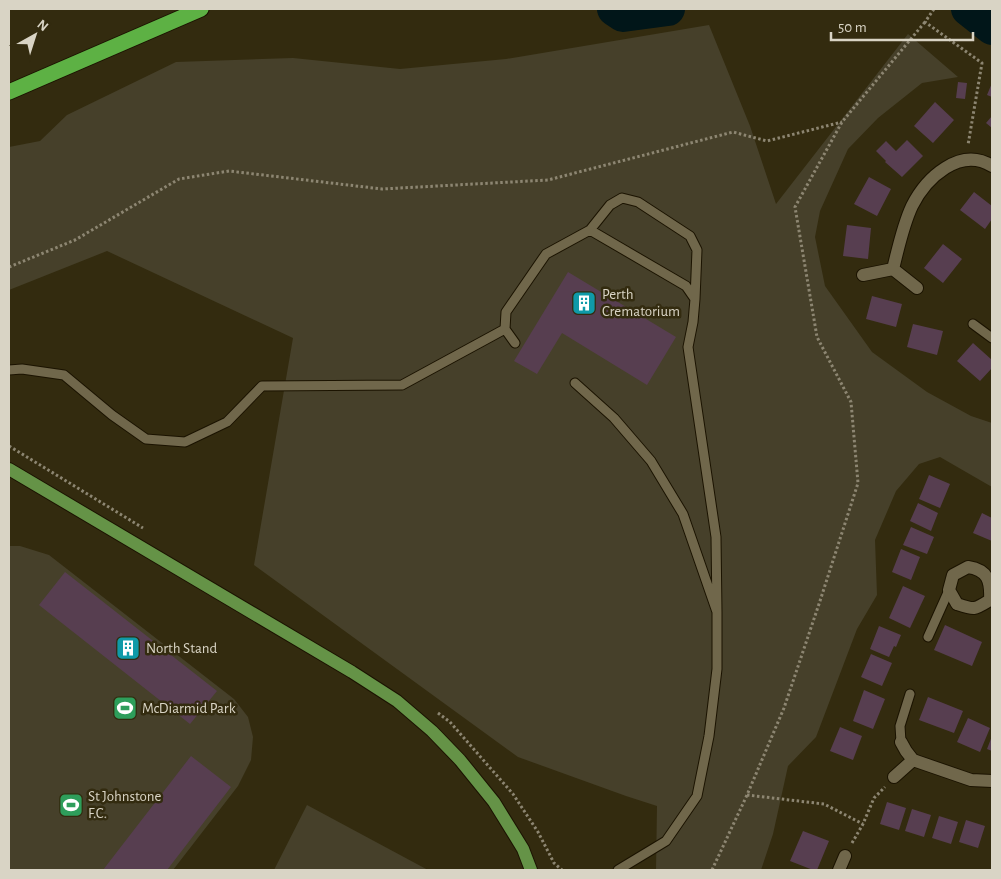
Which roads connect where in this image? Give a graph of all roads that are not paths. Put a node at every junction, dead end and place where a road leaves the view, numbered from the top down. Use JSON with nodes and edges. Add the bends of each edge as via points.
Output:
{"nodes":[{"id":1,"x":201,"y":9,"type":"edge"},
{"id":2,"x":9,"y":92,"type":"edge"},
{"id":3,"x":992,"y":166,"type":"edge"},
{"id":4,"x":590,"y":230,"type":"junction"},
{"id":5,"x":893,"y":270,"type":"junction"},
{"id":6,"x":862,"y":275,"type":"dead end"},
{"id":7,"x":917,"y":288,"type":"dead end"},
{"id":8,"x":696,"y":298,"type":"junction"},
{"id":9,"x":973,"y":324,"type":"dead end"},
{"id":10,"x":506,"y":329,"type":"junction"},
{"id":11,"x":992,"y":338,"type":"edge"},
{"id":12,"x":515,"y":343,"type":"dead end"},
{"id":13,"x":9,"y":370,"type":"edge"},
{"id":14,"x":575,"y":383,"type":"dead end"},
{"id":15,"x":9,"y":469,"type":"edge"},
{"id":16,"x":949,"y":590,"type":"junction"},
{"id":17,"x":991,"y":600,"type":"edge"},
{"id":18,"x":717,"y":612,"type":"junction"},
{"id":19,"x":928,"y":638,"type":"dead end"},
{"id":20,"x":910,"y":694,"type":"dead end"},
{"id":21,"x":902,"y":742,"type":"joint"},
{"id":22,"x":913,"y":760,"type":"junction"},
{"id":23,"x":894,"y":777,"type":"road end"},
{"id":24,"x":992,"y":781,"type":"edge"},
{"id":25,"x":845,"y":856,"type":"road end"},
{"id":26,"x":531,"y":870,"type":"edge"},
{"id":27,"x":618,"y":870,"type":"edge"},
{"id":28,"x":839,"y":870,"type":"edge"}],
"edges":[{"from":1,"to":2,"type":"highway"},
{"from":3,"to":5,"type":"street","via":[[984,161],[966,160],[943,169],[931,179],[912,206]]},
{"from":4,"to":8,"type":"lane","via":[[686,286]]},
{"from":4,"to":8,"type":"lane","via":[[610,205],[622,198],[638,202],[690,236],[697,250]]},
{"from":4,"to":10,"type":"lane","via":[[546,254],[506,312]]},
{"from":5,"to":6,"type":"street"},
{"from":5,"to":7,"type":"street"},
{"from":8,"to":18,"type":"lane","via":[[688,347],[716,537]]},
{"from":9,"to":11,"type":"lane"},
{"from":10,"to":12,"type":"lane"},
{"from":10,"to":13,"type":"lane","via":[[402,385],[262,386],[227,422],[185,442],[146,439],[64,375]]},
{"from":14,"to":18,"type":"lane","via":[[614,418],[651,460],[683,514]]},
{"from":15,"to":26,"type":"main road","via":[[397,701],[460,760],[494,802],[523,849]]},
{"from":16,"to":17,"type":"street","via":[[957,604],[972,609]]},
{"from":16,"to":17,"type":"street","via":[[954,575],[968,567],[978,568],[991,586]]},
{"from":16,"to":19,"type":"lane"},
{"from":18,"to":27,"type":"lane","via":[[718,669],[697,796],[666,841]]},
{"from":20,"to":21,"type":"lane","via":[[900,726]]},
{"from":21,"to":22,"type":"street"},
{"from":22,"to":23,"type":"street"},
{"from":22,"to":24,"type":"street","via":[[972,780]]},
{"from":25,"to":28,"type":"street"}]}
